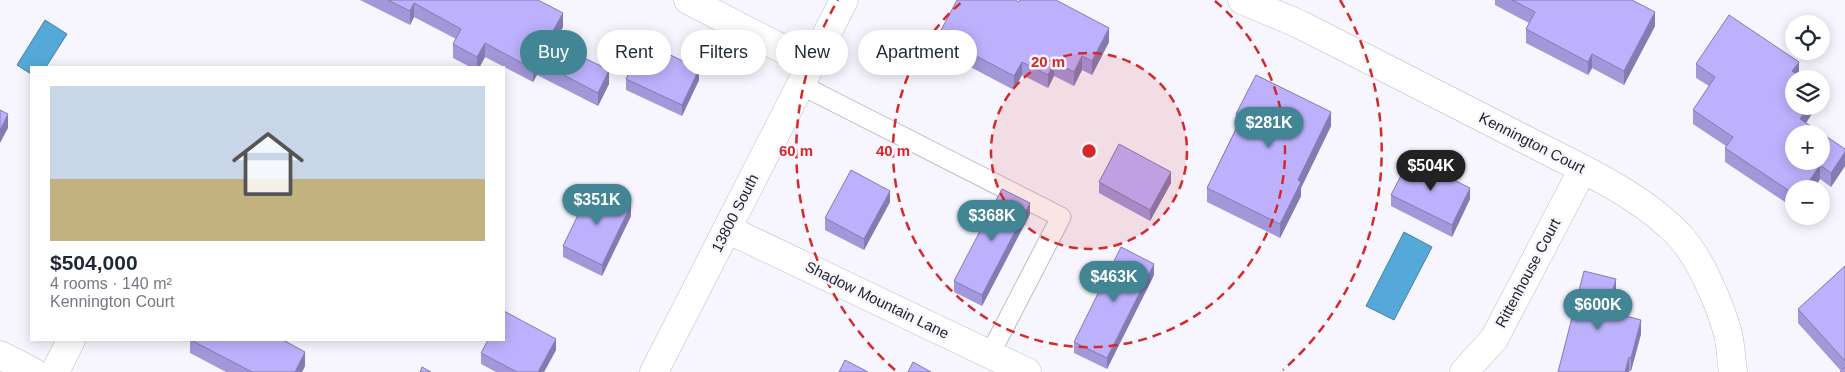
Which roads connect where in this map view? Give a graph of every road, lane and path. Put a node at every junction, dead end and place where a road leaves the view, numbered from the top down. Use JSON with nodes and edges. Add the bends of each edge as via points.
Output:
{"nodes":[{"id":1,"x":688,"y":0,"type":"edge"},
{"id":2,"x":844,"y":0,"type":"edge"},
{"id":3,"x":1242,"y":0,"type":"edge"},
{"id":4,"x":829,"y":30,"type":"edge"},
{"id":5,"x":776,"y":55,"type":"edge"},
{"id":6,"x":805,"y":75,"type":"edge"},
{"id":7,"x":808,"y":75,"type":"edge"},
{"id":8,"x":1583,"y":169,"type":"junction"},
{"id":9,"x":727,"y":229,"type":"junction"},
{"id":10,"x":70,"y":341,"type":"edge"},
{"id":11,"x":990,"y":354,"type":"junction"},
{"id":12,"x":0,"y":355,"type":"edge"},
{"id":13,"x":33,"y":372,"type":"edge"},
{"id":14,"x":55,"y":372,"type":"edge"},
{"id":15,"x":654,"y":372,"type":"edge"},
{"id":16,"x":1027,"y":372,"type":"edge"},
{"id":17,"x":1464,"y":372,"type":"edge"},
{"id":18,"x":1733,"y":372,"type":"edge"}],
"edges":[{"from":1,"to":5,"type":"street"},
{"from":2,"to":4,"type":"street","name":"13800 South"},
{"from":3,"to":8,"type":"street","name":"Kennington Court","via":[[1299,24]]},
{"from":6,"to":9,"type":"street","name":"13800 South"},
{"from":7,"to":11,"type":"lane","via":[[1061,217]]},
{"from":8,"to":17,"type":"street","name":"Rittenhouse Court","via":[[1494,339]]},
{"from":8,"to":18,"type":"street","name":"Kennington Court","via":[[1619,188],[1679,234],[1700,264],[1716,298],[1728,335]]},
{"from":9,"to":11,"type":"street","name":"Shadow Mountain Lane"},
{"from":9,"to":15,"type":"street","name":"13800 South"},
{"from":10,"to":14,"type":"street"},
{"from":11,"to":16,"type":"street","name":"Shadow Mountain Lane"},
{"from":12,"to":13,"type":"street"}]}
